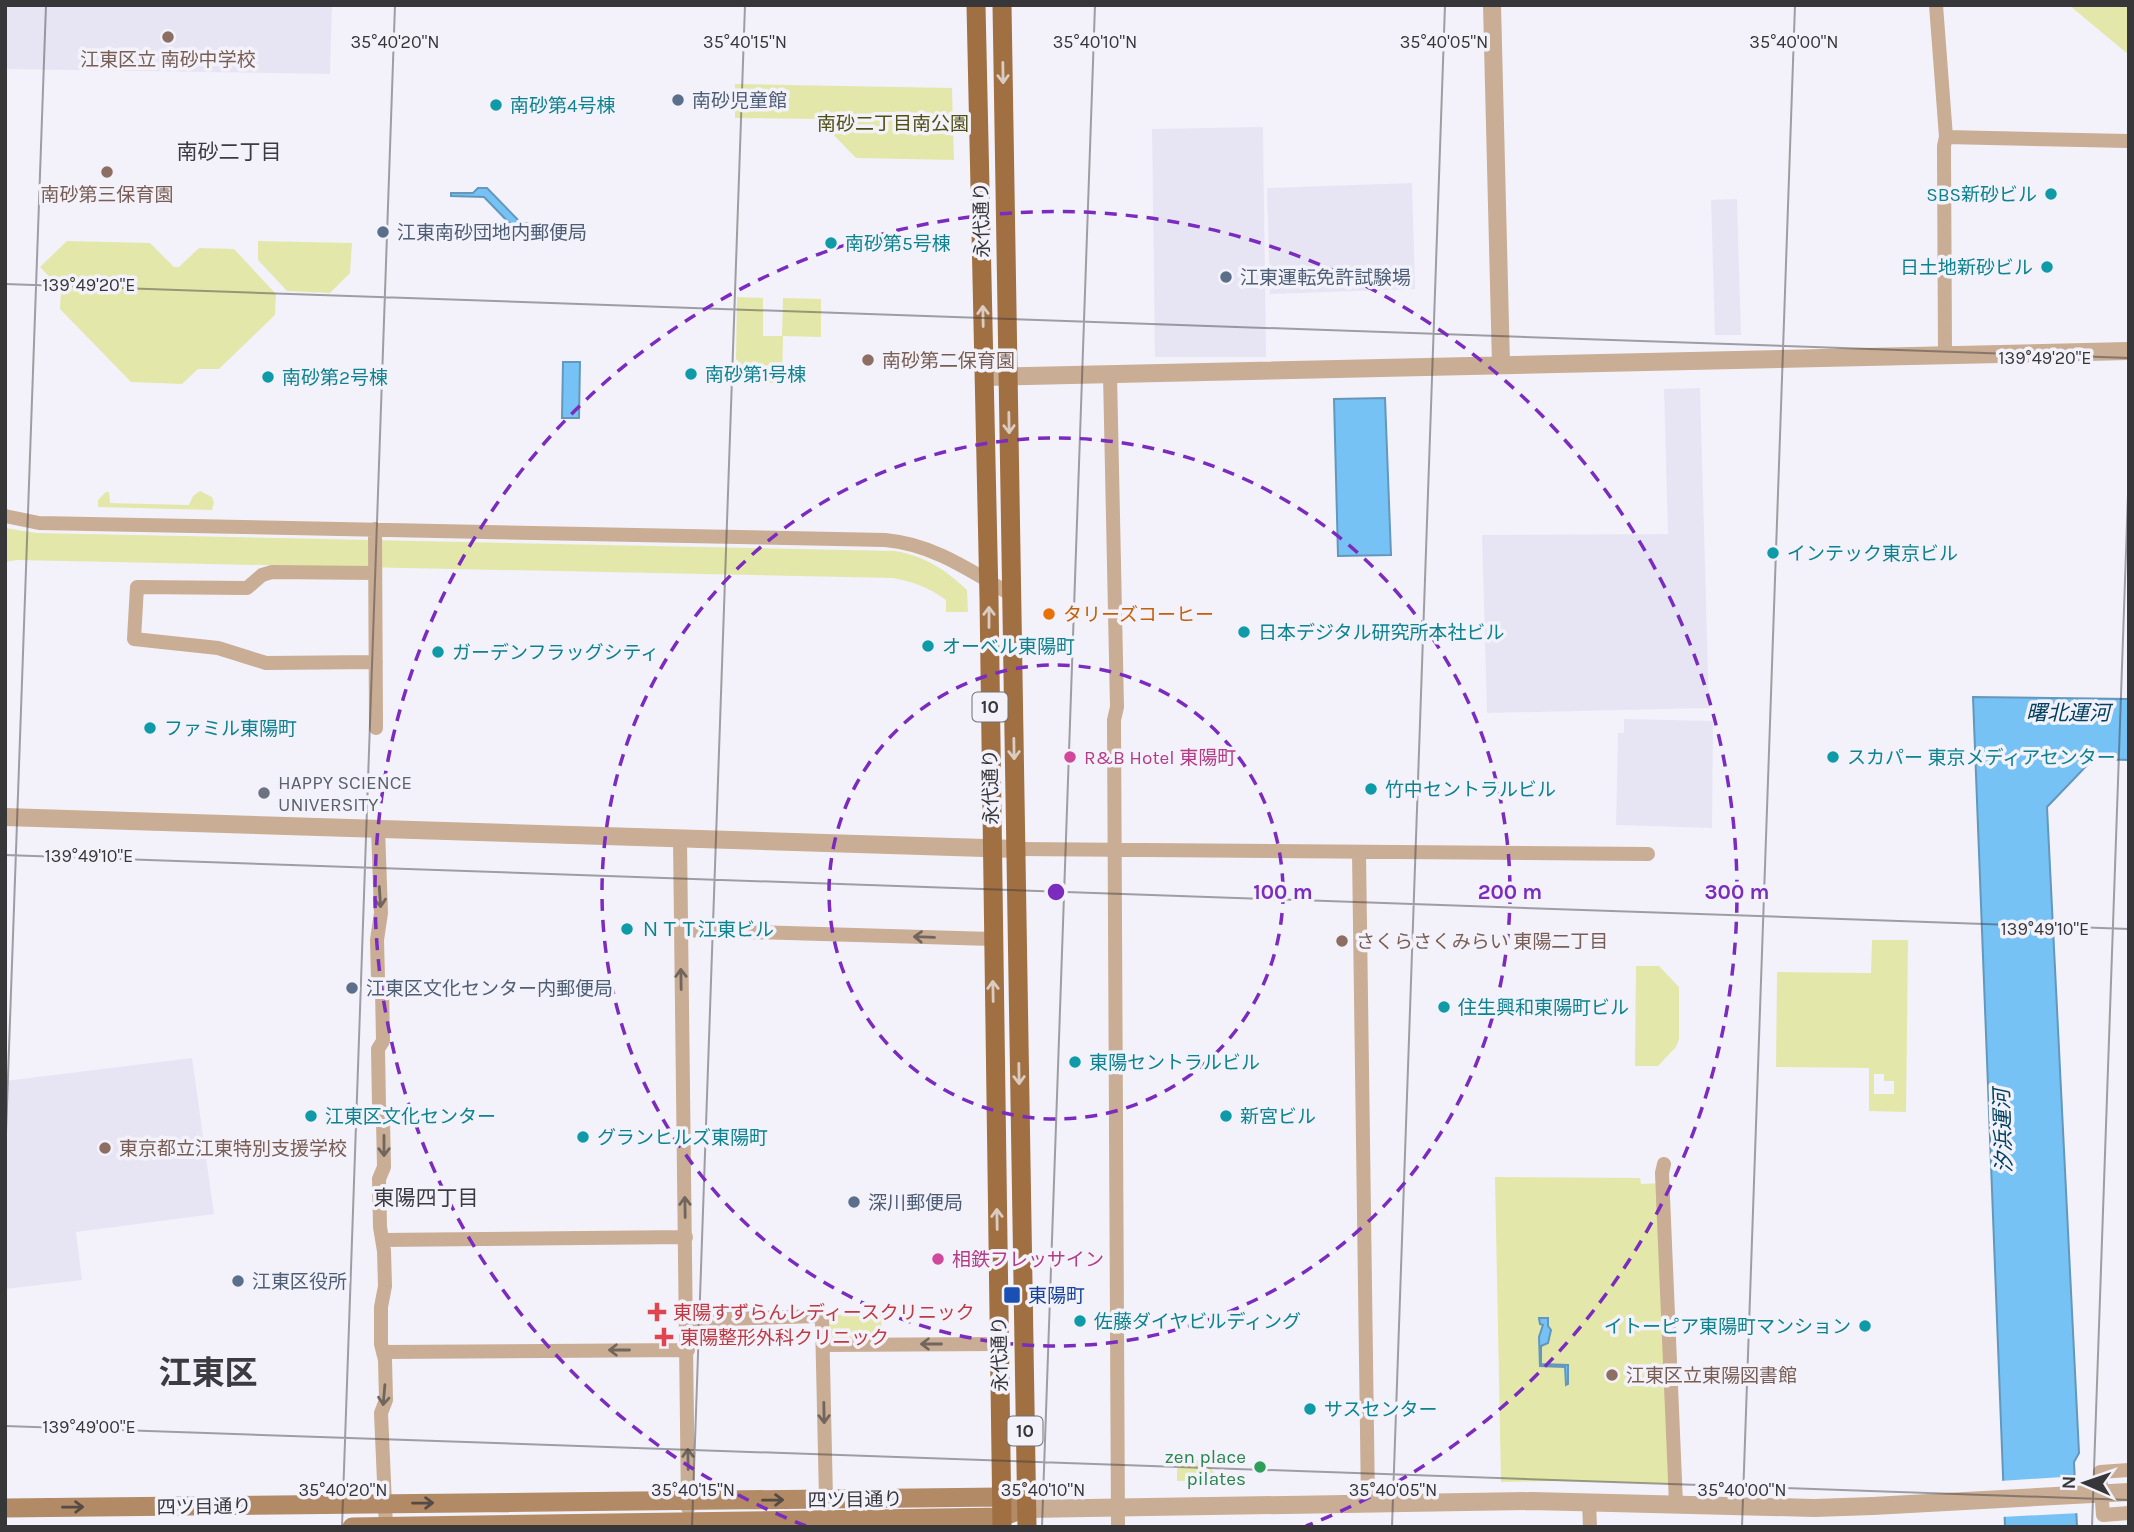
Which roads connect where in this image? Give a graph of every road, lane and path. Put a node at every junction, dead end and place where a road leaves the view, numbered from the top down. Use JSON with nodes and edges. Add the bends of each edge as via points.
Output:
{"nodes":[{"id":1,"x":976,"y":5,"type":"edge"},
{"id":2,"x":1002,"y":5,"type":"edge"},
{"id":3,"x":1492,"y":5,"type":"edge"},
{"id":4,"x":1936,"y":5,"type":"edge"},
{"id":5,"x":1946,"y":137,"type":"junction"},
{"id":6,"x":2129,"y":141,"type":"edge"},
{"id":7,"x":2129,"y":351,"type":"edge"},
{"id":8,"x":1945,"y":355,"type":"junction"},
{"id":9,"x":1501,"y":365,"type":"junction"},
{"id":10,"x":1110,"y":374,"type":"junction"},
{"id":11,"x":984,"y":377,"type":"junction"},
{"id":12,"x":1008,"y":377,"type":"junction"},
{"id":13,"x":5,"y":516,"type":"edge"},
{"id":14,"x":375,"y":529,"type":"junction"},
{"id":15,"x":375,"y":573,"type":"junction"},
{"id":16,"x":988,"y":581,"type":"junction"},
{"id":17,"x":1012,"y":595,"type":"junction"},
{"id":18,"x":376,"y":662,"type":"junction"},
{"id":19,"x":376,"y":728,"type":"dead end"},
{"id":20,"x":5,"y":817,"type":"edge"},
{"id":21,"x":378,"y":829,"type":"junction"},
{"id":22,"x":680,"y":839,"type":"junction"},
{"id":23,"x":991,"y":849,"type":"junction"},
{"id":24,"x":1016,"y":849,"type":"junction"},
{"id":25,"x":1116,"y":851,"type":"junction"},
{"id":26,"x":1359,"y":853,"type":"junction"},
{"id":27,"x":1648,"y":854,"type":"dead end"},
{"id":28,"x":680,"y":930,"type":"junction"},
{"id":29,"x":992,"y":939,"type":"junction"},
{"id":30,"x":1664,"y":1164,"type":"dead end"},
{"id":31,"x":686,"y":1237,"type":"junction"},
{"id":32,"x":382,"y":1240,"type":"junction"},
{"id":33,"x":687,"y":1320,"type":"junction"},
{"id":34,"x":999,"y":1344,"type":"junction"},
{"id":35,"x":823,"y":1345,"type":"junction"},
{"id":36,"x":688,"y":1350,"type":"junction"},
{"id":37,"x":383,"y":1352,"type":"junction"},
{"id":38,"x":2129,"y":1470,"type":"edge"},
{"id":39,"x":2129,"y":1492,"type":"edge"},
{"id":40,"x":826,"y":1499,"type":"junction"},
{"id":41,"x":688,"y":1501,"type":"junction"},
{"id":42,"x":1589,"y":1502,"type":"junction"},
{"id":43,"x":1368,"y":1503,"type":"junction"},
{"id":44,"x":386,"y":1504,"type":"junction"},
{"id":45,"x":1675,"y":1504,"type":"junction"},
{"id":46,"x":5,"y":1508,"type":"edge"},
{"id":47,"x":1117,"y":1508,"type":"junction"},
{"id":48,"x":1002,"y":1513,"type":"edge"},
{"id":49,"x":2129,"y":1513,"type":"edge"},
{"id":50,"x":1026,"y":1518,"type":"edge"},
{"id":51,"x":688,"y":1524,"type":"edge"},
{"id":52,"x":352,"y":1527,"type":"edge"},
{"id":53,"x":386,"y":1527,"type":"edge"},
{"id":54,"x":1118,"y":1527,"type":"edge"},
{"id":55,"x":1590,"y":1527,"type":"edge"}],
"edges":[{"from":11,"to":1,"type":"main road","name":"永代通り","number":"10","one_way":true},
{"from":2,"to":12,"type":"main road","name":"永代通り","number":"10","one_way":true},
{"from":3,"to":9,"type":"street"},
{"from":4,"to":5,"type":"street"},
{"from":5,"to":6,"type":"street"},
{"from":5,"to":8,"type":"street"},
{"from":7,"to":8,"type":"street"},
{"from":8,"to":9,"type":"street"},
{"from":9,"to":10,"type":"street"},
{"from":10,"to":12,"type":"street"},
{"from":10,"to":25,"type":"street"},
{"from":11,"to":12,"type":"street"},
{"from":11,"to":16,"type":"main road","name":"永代通り","number":"10"},
{"from":12,"to":17,"type":"main road","name":"永代通り","number":"10","one_way":true},
{"from":13,"to":14,"type":"street","via":[[39,523]]},
{"from":14,"to":15,"type":"street"},
{"from":14,"to":16,"type":"street","via":[[904,542],[943,555]]},
{"from":15,"to":18,"type":"street"},
{"from":15,"to":18,"type":"street","via":[[272,572],[247,588],[137,587],[134,639],[218,648],[266,663]]},
{"from":16,"to":17,"type":"street"},
{"from":23,"to":16,"type":"main road","name":"永代通り","number":"10","one_way":true},
{"from":17,"to":24,"type":"main road","name":"永代通り","number":"10","one_way":true},
{"from":18,"to":19,"type":"street"},
{"from":20,"to":21,"type":"street"},
{"from":21,"to":22,"type":"street"},
{"from":21,"to":32,"type":"street","one_way":true},
{"from":22,"to":23,"type":"street"},
{"from":22,"to":28,"type":"street"},
{"from":23,"to":24,"type":"street"},
{"from":23,"to":29,"type":"main road","name":"永代通り","number":"10"},
{"from":24,"to":25,"type":"street"},
{"from":24,"to":50,"type":"main road","name":"永代通り","number":"10","one_way":true},
{"from":25,"to":26,"type":"street"},
{"from":25,"to":47,"type":"street"},
{"from":26,"to":27,"type":"street"},
{"from":26,"to":43,"type":"street"},
{"from":29,"to":28,"type":"street","one_way":true},
{"from":31,"to":28,"type":"street","one_way":true},
{"from":34,"to":29,"type":"main road","name":"永代通り","number":"10","one_way":true},
{"from":30,"to":45,"type":"street"},
{"from":31,"to":32,"type":"street"},
{"from":31,"to":33,"type":"street"},
{"from":32,"to":37,"type":"street"},
{"from":33,"to":35,"type":"street","via":[[817,1317],[822,1320]]},
{"from":33,"to":36,"type":"street"},
{"from":34,"to":35,"type":"street","one_way":true},
{"from":34,"to":48,"type":"main road","name":"永代通り","number":"10"},
{"from":35,"to":40,"type":"street","one_way":true},
{"from":36,"to":37,"type":"street","one_way":true},
{"from":41,"to":36,"type":"street","one_way":true},
{"from":37,"to":44,"type":"street","one_way":true},
{"from":38,"to":49,"type":"street","via":[[2100,1472],[2103,1515]]},
{"from":39,"to":45,"type":"street","bridge":true,"via":[[1814,1508]]},
{"from":41,"to":40,"type":"main road","name":"四ツ目通り","one_way":true},
{"from":40,"to":48,"type":"main road","name":"四ツ目通り"},
{"from":44,"to":41,"type":"main road","name":"四ツ目通り","one_way":true},
{"from":41,"to":51,"type":"street"},
{"from":42,"to":43,"type":"street"},
{"from":42,"to":45,"type":"street"},
{"from":42,"to":55,"type":"street"},
{"from":43,"to":47,"type":"street"},
{"from":46,"to":44,"type":"main road","name":"四ツ目通り","one_way":true},
{"from":44,"to":53,"type":"street"},
{"from":47,"to":50,"type":"street"},
{"from":47,"to":54,"type":"street"},
{"from":48,"to":50,"type":"main road","name":"四ツ目通り"},
{"from":48,"to":51,"type":"main road","name":"四ツ目通り"},
{"from":51,"to":53,"type":"main road","name":"四ツ目通り"},
{"from":52,"to":53,"type":"main road","name":"四ツ目通り"}]}
